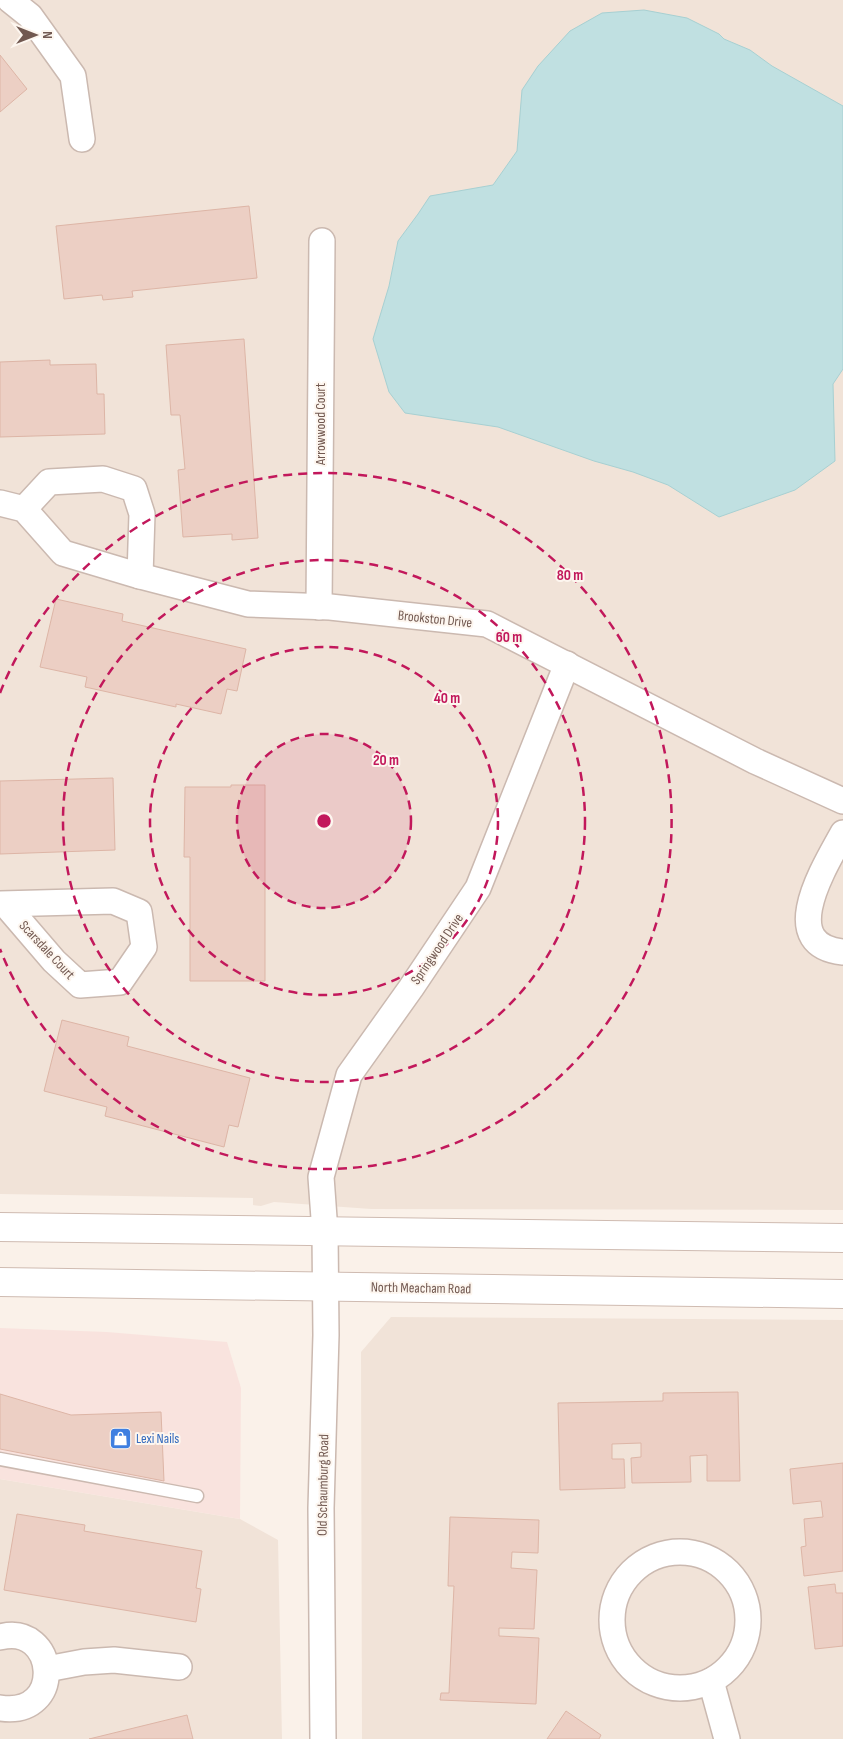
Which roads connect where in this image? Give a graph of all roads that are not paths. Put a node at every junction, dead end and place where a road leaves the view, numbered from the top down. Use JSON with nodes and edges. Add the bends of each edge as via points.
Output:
{"nodes":[{"id":1,"x":10,"y":0,"type":"edge"},
{"id":2,"x":82,"y":140,"type":"dead end"},
{"id":3,"x":322,"y":241,"type":"dead end"},
{"id":4,"x":12,"y":506,"type":"edge"},
{"id":5,"x":140,"y":576,"type":"junction"},
{"id":6,"x":319,"y":607,"type":"junction"},
{"id":7,"x":567,"y":664,"type":"junction"},
{"id":8,"x":843,"y":801,"type":"edge"},
{"id":9,"x":843,"y":833,"type":"edge"},
{"id":10,"x":2,"y":904,"type":"edge"},
{"id":11,"x":843,"y":952,"type":"edge"},
{"id":12,"x":0,"y":1227,"type":"edge"},
{"id":13,"x":325,"y":1232,"type":"junction"},
{"id":14,"x":843,"y":1238,"type":"edge"},
{"id":15,"x":0,"y":1282,"type":"edge"},
{"id":16,"x":326,"y":1287,"type":"junction"},
{"id":17,"x":843,"y":1294,"type":"edge"},
{"id":18,"x":0,"y":1458,"type":"edge"},
{"id":19,"x":197,"y":1496,"type":"dead end"},
{"id":20,"x":0,"y":1637,"type":"edge"},
{"id":21,"x":179,"y":1667,"type":"dead end"},
{"id":22,"x":47,"y":1669,"type":"junction"},
{"id":23,"x":711,"y":1681,"type":"junction"},
{"id":24,"x":0,"y":1708,"type":"edge"},
{"id":25,"x":323,"y":1739,"type":"edge"},
{"id":26,"x":727,"y":1739,"type":"edge"}],
"edges":[{"from":1,"to":2,"type":"street","via":[[30,16],[73,76]]},
{"from":3,"to":6,"type":"street","name":"Arrowwood Court"},
{"from":4,"to":5,"type":"street","name":"Brookston Drive","via":[[63,553]]},
{"from":4,"to":5,"type":"street","via":[[49,482],[103,479],[134,489],[142,514]]},
{"from":5,"to":6,"type":"street","name":"Brookston Drive","via":[[248,604]]},
{"from":6,"to":7,"type":"street","name":"Brookston Drive","via":[[487,624]]},
{"from":7,"to":8,"type":"street","name":"Brookston Drive","via":[[755,761]]},
{"from":7,"to":13,"type":"street","name":"Springwood Drive","via":[[478,888],[349,1075],[321,1177]]},
{"from":9,"to":11,"type":"street","via":[[819,877],[807,913],[810,935],[822,947]]},
{"from":10,"to":10,"type":"street","name":"Scarsdale Court","via":[[112,901],[139,912],[144,946],[120,982],[80,986]]},
{"from":12,"to":13,"type":"main road"},
{"from":13,"to":14,"type":"main road"},
{"from":13,"to":16,"type":"street","name":"Old Schaumburg Road"},
{"from":15,"to":16,"type":"main road","name":"North Meacham Road"},
{"from":16,"to":17,"type":"main road","name":"North Meacham Road"},
{"from":16,"to":25,"type":"street","name":"Old Schaumburg Road","via":[[321,1508]]},
{"from":18,"to":19,"type":"lane"},
{"from":20,"to":22,"type":"street","via":[[27,1639],[44,1657]]},
{"from":21,"to":22,"type":"street","via":[[114,1660]]},
{"from":22,"to":24,"type":"street","via":[[42,1692],[34,1701],[23,1708]]},
{"from":23,"to":23,"type":"street","via":[[732,1665],[745,1641],[748,1614],[741,1589],[724,1568],[701,1555],[674,1552],[648,1559],[627,1576],[615,1599],[611,1626],[619,1652],[635,1672],[659,1686],[686,1689]]},
{"from":23,"to":26,"type":"street"}]}
